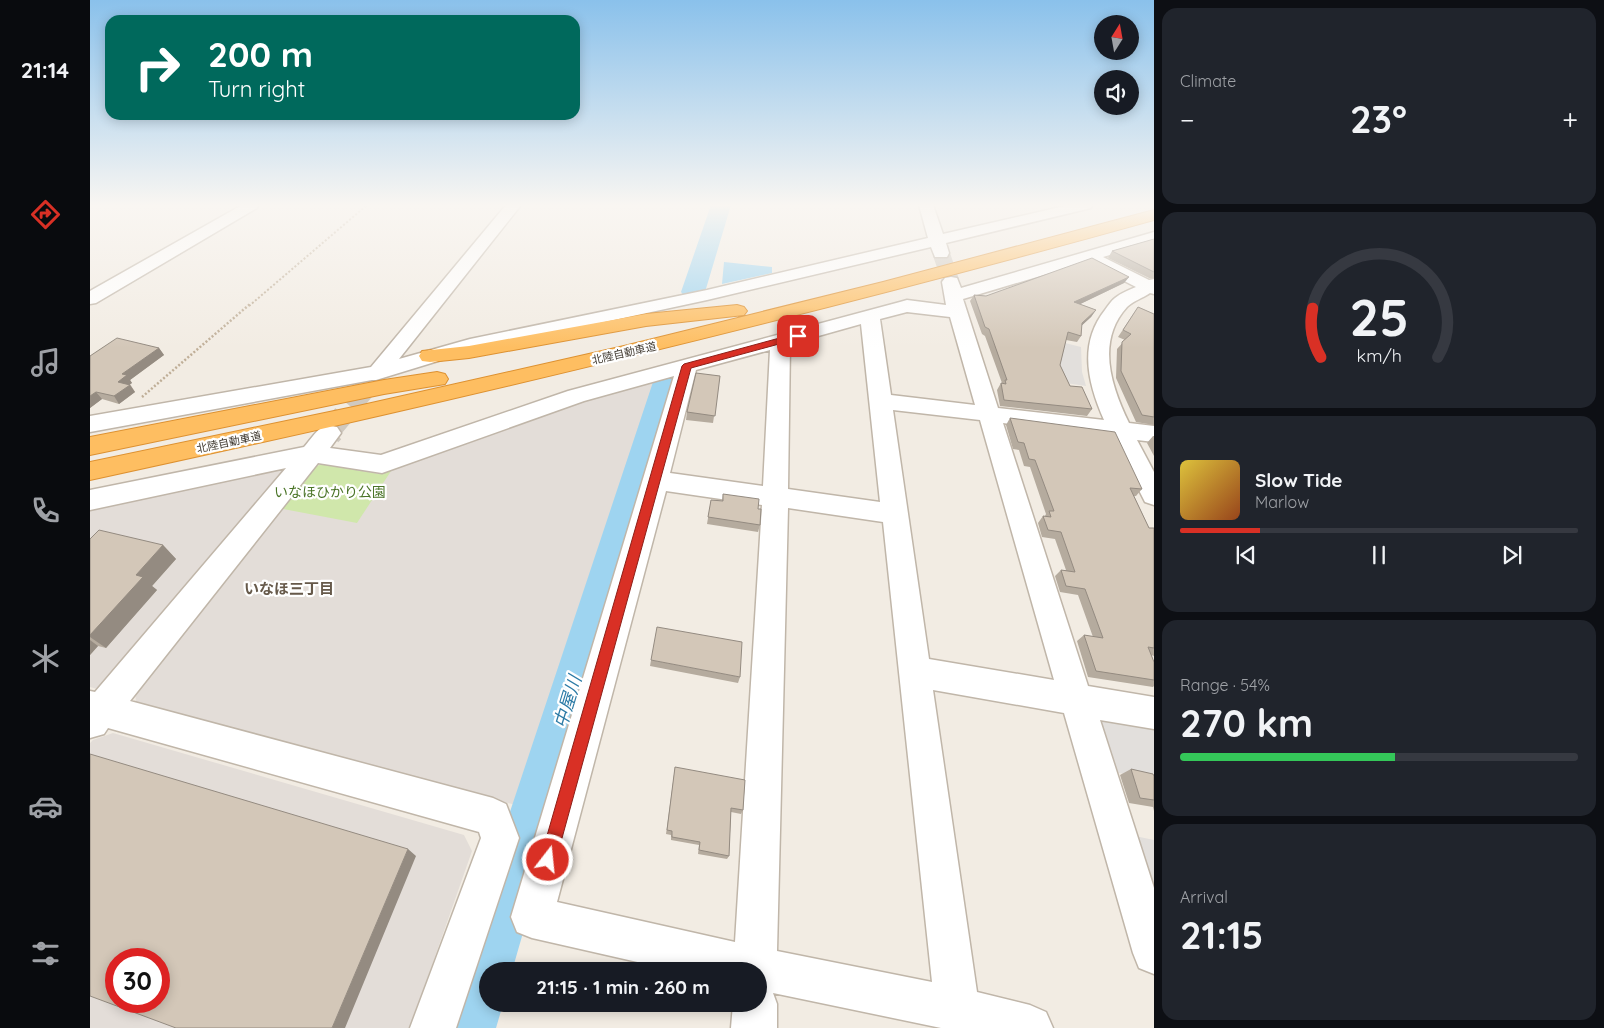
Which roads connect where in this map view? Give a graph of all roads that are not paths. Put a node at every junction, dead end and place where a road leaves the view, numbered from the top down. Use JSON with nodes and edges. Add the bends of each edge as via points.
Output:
{"nodes":[{"id":1,"x":169,"y":253,"type":"edge"},
{"id":2,"x":475,"y":253,"type":"edge"},
{"id":3,"x":910,"y":253,"type":"edge"},
{"id":4,"x":972,"y":253,"type":"edge"},
{"id":5,"x":1020,"y":253,"type":"edge"},
{"id":6,"x":1103,"y":253,"type":"edge"},
{"id":7,"x":1090,"y":257,"type":"junction"},
{"id":8,"x":1152,"y":287,"type":"edge"},
{"id":9,"x":954,"y":297,"type":"junction"},
{"id":10,"x":90,"y":299,"type":"edge"},
{"id":11,"x":737,"y":312,"type":"junction"},
{"id":12,"x":870,"y":317,"type":"junction"},
{"id":13,"x":780,"y":341,"type":"junction"},
{"id":14,"x":430,"y":356,"type":"junction"},
{"id":15,"x":687,"y":366,"type":"junction"},
{"id":16,"x":453,"y":376,"type":"junction"},
{"id":17,"x":373,"y":378,"type":"junction"},
{"id":18,"x":881,"y":401,"type":"junction"},
{"id":19,"x":988,"y":414,"type":"junction"},
{"id":20,"x":90,"y":424,"type":"edge"},
{"id":21,"x":1121,"y":430,"type":"junction"},
{"id":22,"x":1154,"y":434,"type":"edge"},
{"id":23,"x":320,"y":443,"type":"junction"},
{"id":24,"x":90,"y":446,"type":"edge"},
{"id":25,"x":90,"y":452,"type":"edge"},
{"id":26,"x":90,"y":471,"type":"edge"},
{"id":27,"x":656,"y":480,"type":"junction"},
{"id":28,"x":1154,"y":494,"type":"edge"},
{"id":29,"x":775,"y":497,"type":"junction"},
{"id":30,"x":90,"y":500,"type":"edge"},
{"id":31,"x":895,"y":514,"type":"junction"},
{"id":32,"x":916,"y":672,"type":"junction"},
{"id":33,"x":1076,"y":700,"type":"junction"},
{"id":34,"x":1154,"y":713,"type":"edge"},
{"id":35,"x":94,"y":714,"type":"edge"},
{"id":36,"x":1154,"y":953,"type":"edge"},
{"id":37,"x":690,"y":962,"type":"edge"},
{"id":38,"x":756,"y":962,"type":"edge"},
{"id":39,"x":767,"y":983,"type":"edge"},
{"id":40,"x":958,"y":1008,"type":"junction"},
{"id":41,"x":754,"y":1012,"type":"edge"},
{"id":42,"x":433,"y":1028,"type":"edge"},
{"id":43,"x":754,"y":1028,"type":"edge"},
{"id":44,"x":1030,"y":1028,"type":"edge"}],
"edges":[{"from":1,"to":10,"type":"street"},
{"from":2,"to":17,"type":"street"},
{"from":3,"to":14,"type":"street"},
{"from":4,"to":11,"type":"highway","name":"北陸自動車道"},
{"from":5,"to":26,"type":"highway","name":"北陸自動車道","via":[[640,350]]},
{"from":6,"to":7,"type":"street"},
{"from":7,"to":8,"type":"street"},
{"from":7,"to":9,"type":"street"},
{"from":8,"to":21,"type":"street","via":[[1119,304],[1099,335],[1097,358],[1101,384]]},
{"from":9,"to":12,"type":"street"},
{"from":9,"to":19,"type":"street"},
{"from":11,"to":14,"type":"highway","via":[[646,320]]},
{"from":11,"to":16,"type":"highway","name":"北陸自動車道"},
{"from":12,"to":13,"type":"street"},
{"from":12,"to":18,"type":"street"},
{"from":13,"to":15,"type":"street"},
{"from":13,"to":29,"type":"street"},
{"from":14,"to":17,"type":"street"},
{"from":15,"to":23,"type":"street","via":[[576,396],[382,464]]},
{"from":15,"to":27,"type":"street"},
{"from":16,"to":24,"type":"highway"},
{"from":16,"to":25,"type":"highway","name":"北陸自動車道"},
{"from":17,"to":20,"type":"street"},
{"from":18,"to":19,"type":"street"},
{"from":18,"to":31,"type":"street"},
{"from":19,"to":21,"type":"street"},
{"from":19,"to":33,"type":"street"},
{"from":21,"to":22,"type":"street"},
{"from":21,"to":28,"type":"street"},
{"from":23,"to":30,"type":"street"},
{"from":23,"to":35,"type":"street"},
{"from":27,"to":29,"type":"street"},
{"from":27,"to":37,"type":"street","via":[[532,916]]},
{"from":29,"to":31,"type":"street"},
{"from":29,"to":38,"type":"street"},
{"from":31,"to":32,"type":"street"},
{"from":32,"to":33,"type":"street"},
{"from":32,"to":40,"type":"street"},
{"from":33,"to":34,"type":"street"},
{"from":33,"to":36,"type":"street"},
{"from":35,"to":42,"type":"street","via":[[492,817],[500,838]]},
{"from":39,"to":40,"type":"street"},
{"from":40,"to":44,"type":"street"},
{"from":41,"to":43,"type":"street"}]}
